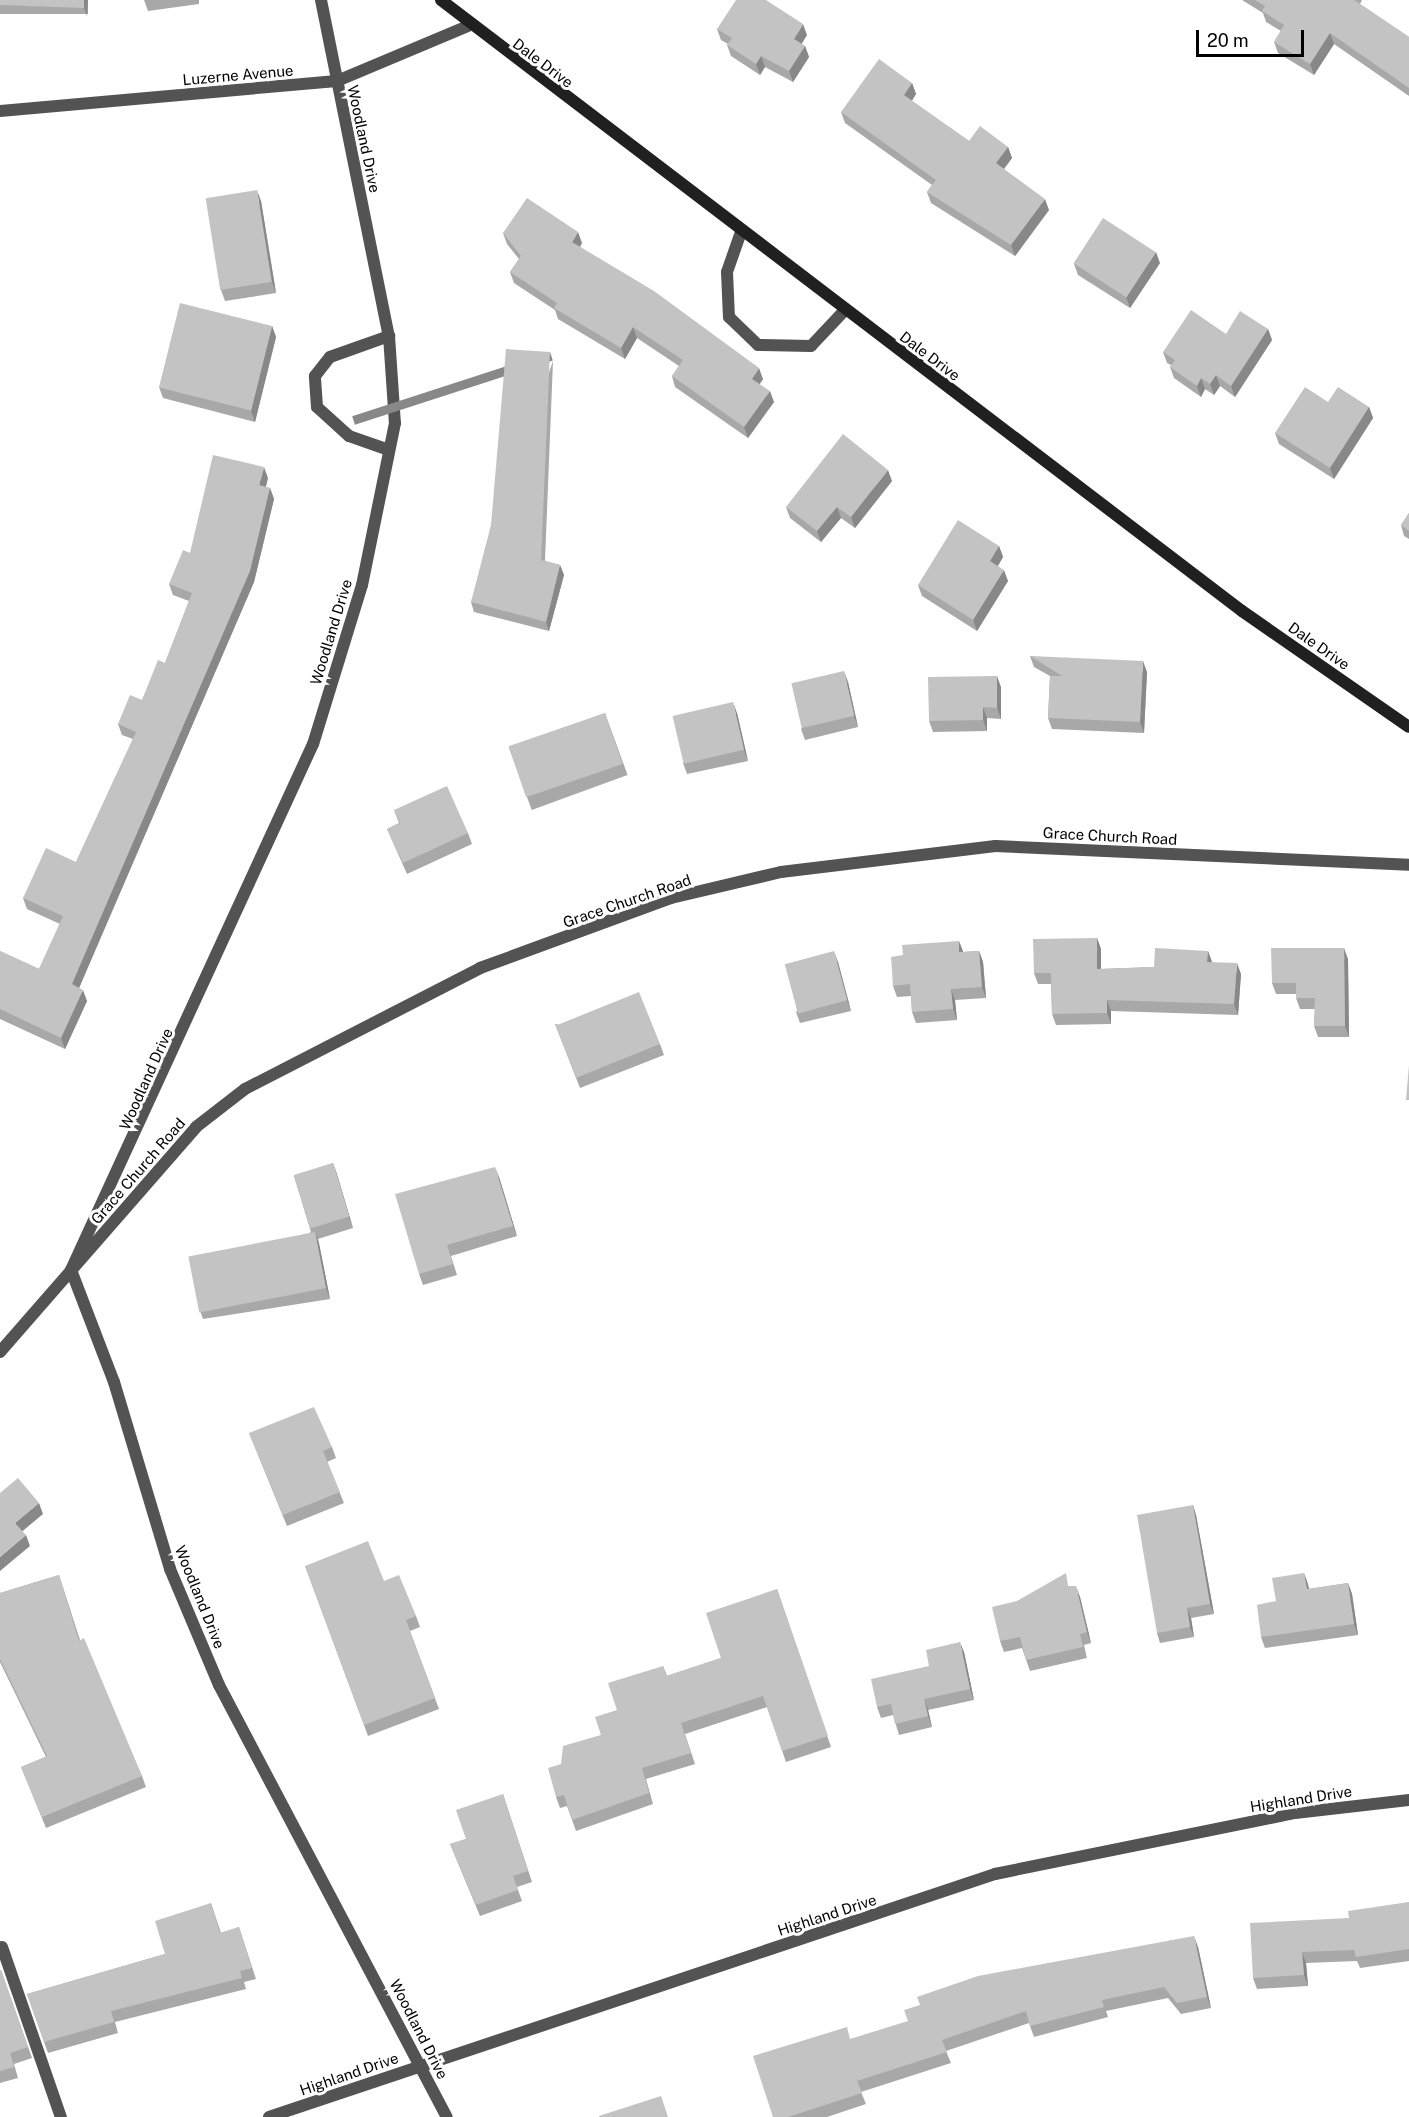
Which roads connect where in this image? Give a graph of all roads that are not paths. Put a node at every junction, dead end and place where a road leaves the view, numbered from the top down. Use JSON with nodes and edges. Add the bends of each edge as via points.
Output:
{"nodes":[{"id":1,"x":321,"y":0,"type":"edge"},
{"id":2,"x":441,"y":0,"type":"edge"},
{"id":3,"x":468,"y":26,"type":"junction"},
{"id":4,"x":337,"y":81,"type":"junction"},
{"id":5,"x":0,"y":111,"type":"edge"},
{"id":6,"x":741,"y":232,"type":"junction"},
{"id":7,"x":845,"y":310,"type":"junction"},
{"id":8,"x":389,"y":336,"type":"junction"},
{"id":9,"x":389,"y":450,"type":"junction"},
{"id":10,"x":1409,"y":727,"type":"edge"},
{"id":11,"x":1409,"y":866,"type":"edge"},
{"id":12,"x":71,"y":1270,"type":"junction"},
{"id":13,"x":0,"y":1352,"type":"edge"},
{"id":14,"x":1409,"y":1800,"type":"edge"},
{"id":15,"x":2,"y":1947,"type":"dead end"},
{"id":16,"x":422,"y":2066,"type":"junction"},
{"id":17,"x":61,"y":2117,"type":"edge"},
{"id":18,"x":269,"y":2117,"type":"edge"},
{"id":19,"x":447,"y":2117,"type":"edge"}],
"edges":[{"from":1,"to":4,"type":"street","name":"Woodland Drive"},
{"from":2,"to":3,"type":"street","name":"Dale Drive"},
{"from":3,"to":4,"type":"street","name":"Luzerne Avenue"},
{"from":3,"to":6,"type":"street","name":"Dale Drive"},
{"from":4,"to":5,"type":"street","name":"Luzerne Avenue"},
{"from":4,"to":8,"type":"street","name":"Woodland Drive"},
{"from":6,"to":7,"type":"street","name":"Dale Drive"},
{"from":6,"to":7,"type":"street","via":[[727,272],[729,317],[758,345],[811,346]]},
{"from":7,"to":10,"type":"street","name":"Dale Drive","via":[[1242,611]]},
{"from":8,"to":9,"type":"street","name":"Woodland Drive","via":[[395,423]]},
{"from":8,"to":9,"type":"street","via":[[330,357],[315,376],[317,407],[349,436]]},
{"from":9,"to":12,"type":"street","name":"Woodland Drive","via":[[362,585],[313,744]]},
{"from":11,"to":12,"type":"street","name":"Grace Church Road","via":[[995,846],[781,872],[672,898],[480,968],[245,1089],[196,1127]]},
{"from":12,"to":13,"type":"street","name":"Grace Church Road"},
{"from":12,"to":16,"type":"street","name":"Woodland Drive","via":[[114,1382],[170,1569],[219,1685]]},
{"from":14,"to":16,"type":"street","name":"Highland Drive","via":[[1295,1813],[995,1874]]},
{"from":15,"to":17,"type":"street"},
{"from":16,"to":18,"type":"street","name":"Highland Drive"},
{"from":16,"to":19,"type":"street","name":"Woodland Drive"}]}
